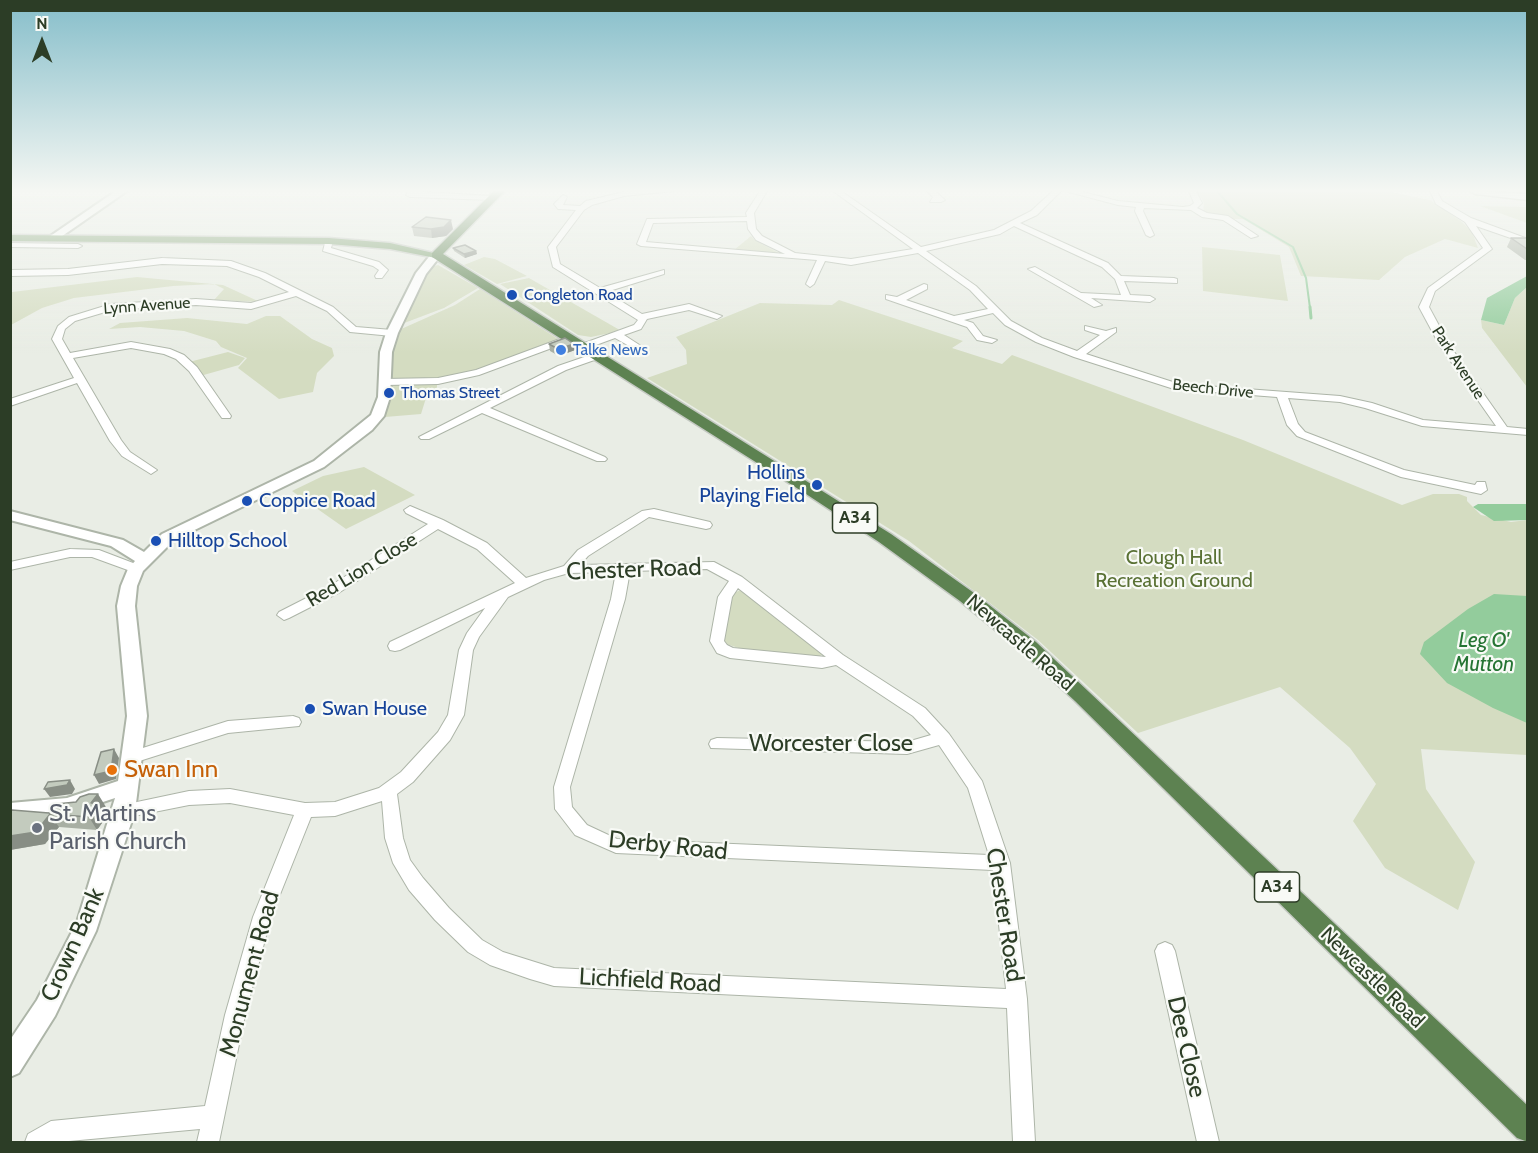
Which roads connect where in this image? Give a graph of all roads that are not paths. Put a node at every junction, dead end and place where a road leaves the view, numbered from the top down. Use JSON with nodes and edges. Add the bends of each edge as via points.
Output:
{"nodes":[{"id":1,"x":10,"y":245,"type":"edge"},
{"id":2,"x":328,"y":245,"type":"edge"},
{"id":3,"x":375,"y":245,"type":"edge"},
{"id":4,"x":451,"y":245,"type":"edge"},
{"id":5,"x":554,"y":245,"type":"edge"},
{"id":6,"x":651,"y":245,"type":"edge"},
{"id":7,"x":773,"y":245,"type":"edge"},
{"id":8,"x":914,"y":245,"type":"edge"},
{"id":9,"x":945,"y":245,"type":"edge"},
{"id":10,"x":1061,"y":245,"type":"edge"},
{"id":11,"x":1485,"y":245,"type":"edge"},
{"id":12,"x":78,"y":246,"type":"dead end"},
{"id":13,"x":921,"y":250,"type":"junction"},
{"id":14,"x":797,"y":256,"type":"junction"},
{"id":15,"x":437,"y":260,"type":"junction"},
{"id":16,"x":821,"y":260,"type":"junction"},
{"id":17,"x":1032,"y":269,"type":"dead end"},
{"id":18,"x":661,"y":272,"type":"dead end"},
{"id":19,"x":10,"y":273,"type":"edge"},
{"id":20,"x":379,"y":276,"type":"dead end"},
{"id":21,"x":1119,"y":278,"type":"junction"},
{"id":22,"x":1174,"y":281,"type":"dead end"},
{"id":23,"x":810,"y":284,"type":"dead end"},
{"id":24,"x":924,"y":287,"type":"dead end"},
{"id":25,"x":600,"y":291,"type":"junction"},
{"id":26,"x":296,"y":293,"type":"junction"},
{"id":27,"x":1078,"y":295,"type":"junction"},
{"id":28,"x":1126,"y":297,"type":"junction"},
{"id":29,"x":1150,"y":299,"type":"dead end"},
{"id":30,"x":1097,"y":305,"type":"dead end"},
{"id":31,"x":994,"y":310,"type":"junction"},
{"id":32,"x":712,"y":316,"type":"dead end"},
{"id":33,"x":642,"y":317,"type":"junction"},
{"id":34,"x":954,"y":319,"type":"junction"},
{"id":35,"x":1088,"y":328,"type":"dead end"},
{"id":36,"x":392,"y":333,"type":"junction"},
{"id":37,"x":616,"y":335,"type":"junction"},
{"id":38,"x":568,"y":338,"type":"junction"},
{"id":39,"x":983,"y":341,"type":"dead end"},
{"id":40,"x":638,"y":349,"type":"dead end"},
{"id":41,"x":589,"y":352,"type":"junction"},
{"id":42,"x":1078,"y":355,"type":"junction"},
{"id":43,"x":68,"y":356,"type":"junction"},
{"id":44,"x":80,"y":379,"type":"junction"},
{"id":45,"x":385,"y":382,"type":"junction"},
{"id":46,"x":1281,"y":395,"type":"junction"},
{"id":47,"x":10,"y":403,"type":"edge"},
{"id":48,"x":482,"y":409,"type":"junction"},
{"id":49,"x":226,"y":416,"type":"dead end"},
{"id":50,"x":1504,"y":430,"type":"junction"},
{"id":51,"x":1527,"y":432,"type":"edge"},
{"id":52,"x":425,"y":437,"type":"dead end"},
{"id":53,"x":601,"y":459,"type":"dead end"},
{"id":54,"x":151,"y":470,"type":"dead end"},
{"id":55,"x":1481,"y":485,"type":"dead end"},
{"id":56,"x":410,"y":510,"type":"dead end"},
{"id":57,"x":10,"y":515,"type":"edge"},
{"id":58,"x":439,"y":523,"type":"junction"},
{"id":59,"x":706,"y":525,"type":"dead end"},
{"id":60,"x":140,"y":564,"type":"junction"},
{"id":61,"x":10,"y":566,"type":"edge"},
{"id":62,"x":624,"y":567,"type":"junction"},
{"id":63,"x":569,"y":569,"type":"junction"},
{"id":64,"x":737,"y":580,"type":"junction"},
{"id":65,"x":523,"y":583,"type":"junction"},
{"id":66,"x":503,"y":594,"type":"junction"},
{"id":67,"x":284,"y":615,"type":"dead end"},
{"id":68,"x":395,"y":645,"type":"dead end"},
{"id":69,"x":838,"y":659,"type":"junction"},
{"id":70,"x":293,"y":722,"type":"dead end"},
{"id":71,"x":943,"y":738,"type":"junction"},
{"id":72,"x":717,"y":744,"type":"dead end"},
{"id":73,"x":133,"y":757,"type":"junction"},
{"id":74,"x":128,"y":786,"type":"junction"},
{"id":75,"x":385,"y":793,"type":"junction"},
{"id":76,"x":305,"y":810,"type":"junction"},
{"id":77,"x":124,"y":811,"type":"junction"},
{"id":78,"x":10,"y":812,"type":"edge"},
{"id":79,"x":1001,"y":864,"type":"junction"},
{"id":80,"x":1165,"y":951,"type":"dead end"},
{"id":81,"x":1017,"y":999,"type":"junction"},
{"id":82,"x":10,"y":1064,"type":"edge"},
{"id":83,"x":215,"y":1116,"type":"junction"},
{"id":84,"x":1527,"y":1127,"type":"edge"},
{"id":85,"x":36,"y":1143,"type":"edge"},
{"id":86,"x":208,"y":1143,"type":"edge"},
{"id":87,"x":1024,"y":1143,"type":"edge"},
{"id":88,"x":1208,"y":1143,"type":"edge"}],
"edges":[{"from":1,"to":12,"type":"street"},
{"from":2,"to":20,"type":"street","via":[[326,249],[376,264],[384,270]]},
{"from":3,"to":15,"type":"main road"},
{"from":4,"to":15,"type":"highway"},
{"from":5,"to":25,"type":"street","via":[[556,265]]},
{"from":6,"to":14,"type":"street"},
{"from":7,"to":14,"type":"street"},
{"from":8,"to":13,"type":"street","name":"Beech Drive"},
{"from":9,"to":13,"type":"street"},
{"from":10,"to":21,"type":"street","via":[[1105,265]]},
{"from":11,"to":50,"type":"street","name":"Park Avenue","via":[[1488,249],[1431,290],[1424,307],[1445,346]]},
{"from":13,"to":16,"type":"street","via":[[868,261]]},
{"from":13,"to":31,"type":"street","name":"Beech Drive","via":[[973,288]]},
{"from":14,"to":16,"type":"street"},
{"from":15,"to":36,"type":"street","via":[[421,273]]},
{"from":15,"to":38,"type":"highway","name":"Newcastle Road","number":"A34"},
{"from":16,"to":23,"type":"street"},
{"from":17,"to":27,"type":"street"},
{"from":18,"to":25,"type":"street"},
{"from":19,"to":26,"type":"street","via":[[68,272],[144,261],[203,261],[241,267]]},
{"from":21,"to":22,"type":"street"},
{"from":21,"to":28,"type":"street"},
{"from":24,"to":34,"type":"street","via":[[893,298]]},
{"from":25,"to":33,"type":"street"},
{"from":26,"to":36,"type":"street","via":[[330,309],[354,330]]},
{"from":26,"to":43,"type":"street","name":"Lynn Avenue","via":[[251,306],[196,302],[87,313],[57,332]]},
{"from":27,"to":28,"type":"street"},
{"from":27,"to":30,"type":"street"},
{"from":28,"to":29,"type":"street"},
{"from":31,"to":34,"type":"street"},
{"from":31,"to":42,"type":"street","name":"Beech Drive","via":[[1015,328]]},
{"from":32,"to":33,"type":"street","via":[[689,307]]},
{"from":33,"to":37,"type":"street","via":[[638,327]]},
{"from":34,"to":39,"type":"street","via":[[973,327]]},
{"from":35,"to":42,"type":"street","via":[[1110,332]]},
{"from":36,"to":45,"type":"street","via":[[386,351]]},
{"from":37,"to":40,"type":"street"},
{"from":37,"to":41,"type":"street"},
{"from":38,"to":41,"type":"highway","name":"Newcastle Road","number":"A34"},
{"from":38,"to":45,"type":"street","via":[[479,372],[438,381]]},
{"from":41,"to":48,"type":"street"},
{"from":41,"to":84,"type":"highway","name":"Newcastle Road","number":"A34","via":[[885,538],[1029,647]]},
{"from":42,"to":46,"type":"street","name":"Beech Drive","via":[[1178,387]]},
{"from":43,"to":44,"type":"street","name":"Lynn Avenue"},
{"from":43,"to":49,"type":"street","via":[[131,345],[167,351],[193,369]]},
{"from":44,"to":47,"type":"street"},
{"from":44,"to":54,"type":"street","name":"Lynn Avenue","via":[[121,447]]},
{"from":45,"to":60,"type":"street","via":[[377,416],[346,445],[297,474],[184,527]]},
{"from":46,"to":50,"type":"street","name":"Beech Drive","via":[[1354,401],[1422,423]]},
{"from":46,"to":55,"type":"street","via":[[1293,425],[1301,434],[1401,473],[1481,490]]},
{"from":48,"to":52,"type":"street"},
{"from":48,"to":53,"type":"street"},
{"from":50,"to":51,"type":"street","name":"Beech Drive"},
{"from":56,"to":58,"type":"street","name":"Red Lion Close"},
{"from":57,"to":60,"type":"street","via":[[117,543]]},
{"from":58,"to":65,"type":"street","name":"Red Lion Close","via":[[482,546]]},
{"from":58,"to":67,"type":"street","name":"Red Lion Close","via":[[334,589]]},
{"from":59,"to":63,"type":"street","via":[[646,514],[583,553]]},
{"from":60,"to":61,"type":"street","via":[[78,553]]},
{"from":60,"to":73,"type":"street","name":"Crown Bank","via":[[129,586],[126,606],[137,716]]},
{"from":62,"to":63,"type":"street","name":"Chester Road"},
{"from":62,"to":64,"type":"street","name":"Chester Road","via":[[709,565]]},
{"from":62,"to":79,"type":"street","name":"Derby Road","via":[[562,787],[564,809],[581,830],[616,846]]},
{"from":63,"to":65,"type":"street","name":"Chester Road"},
{"from":64,"to":69,"type":"street","name":"Chester Road"},
{"from":64,"to":69,"type":"street","via":[[725,597],[717,641],[722,650],[822,663]]},
{"from":65,"to":66,"type":"street","name":"Chester Road"},
{"from":66,"to":68,"type":"street"},
{"from":66,"to":75,"type":"street","name":"Chester Road","via":[[469,643],[456,716],[417,767]]},
{"from":69,"to":71,"type":"street","name":"Chester Road","via":[[919,712]]},
{"from":70,"to":73,"type":"street","via":[[228,727]]},
{"from":71,"to":72,"type":"street","name":"Worcester Close","via":[[907,748]]},
{"from":71,"to":79,"type":"street","name":"Chester Road","via":[[976,786]]},
{"from":73,"to":74,"type":"street","name":"Crown Bank"},
{"from":74,"to":77,"type":"street","name":"Crown Bank"},
{"from":74,"to":78,"type":"street","via":[[67,806]]},
{"from":75,"to":76,"type":"street","name":"Chester Road","via":[[334,809]]},
{"from":75,"to":81,"type":"street","name":"Lichfield Road","via":[[390,797],[394,838],[402,863],[416,884],[475,946],[497,959],[530,970],[554,977]]},
{"from":76,"to":77,"type":"street","name":"Chester Road","via":[[230,796],[189,798]]},
{"from":76,"to":83,"type":"street","name":"Monument Road","via":[[262,917],[235,1015]]},
{"from":77,"to":82,"type":"street","name":"Crown Bank","via":[[88,924],[46,1008]]},
{"from":79,"to":81,"type":"street","name":"Chester Road"},
{"from":80,"to":88,"type":"street","name":"Dee Close"},
{"from":81,"to":87,"type":"street","name":"Chester Road"},
{"from":83,"to":85,"type":"street","via":[[51,1132]]},
{"from":83,"to":86,"type":"street","name":"Monument Road"}]}
